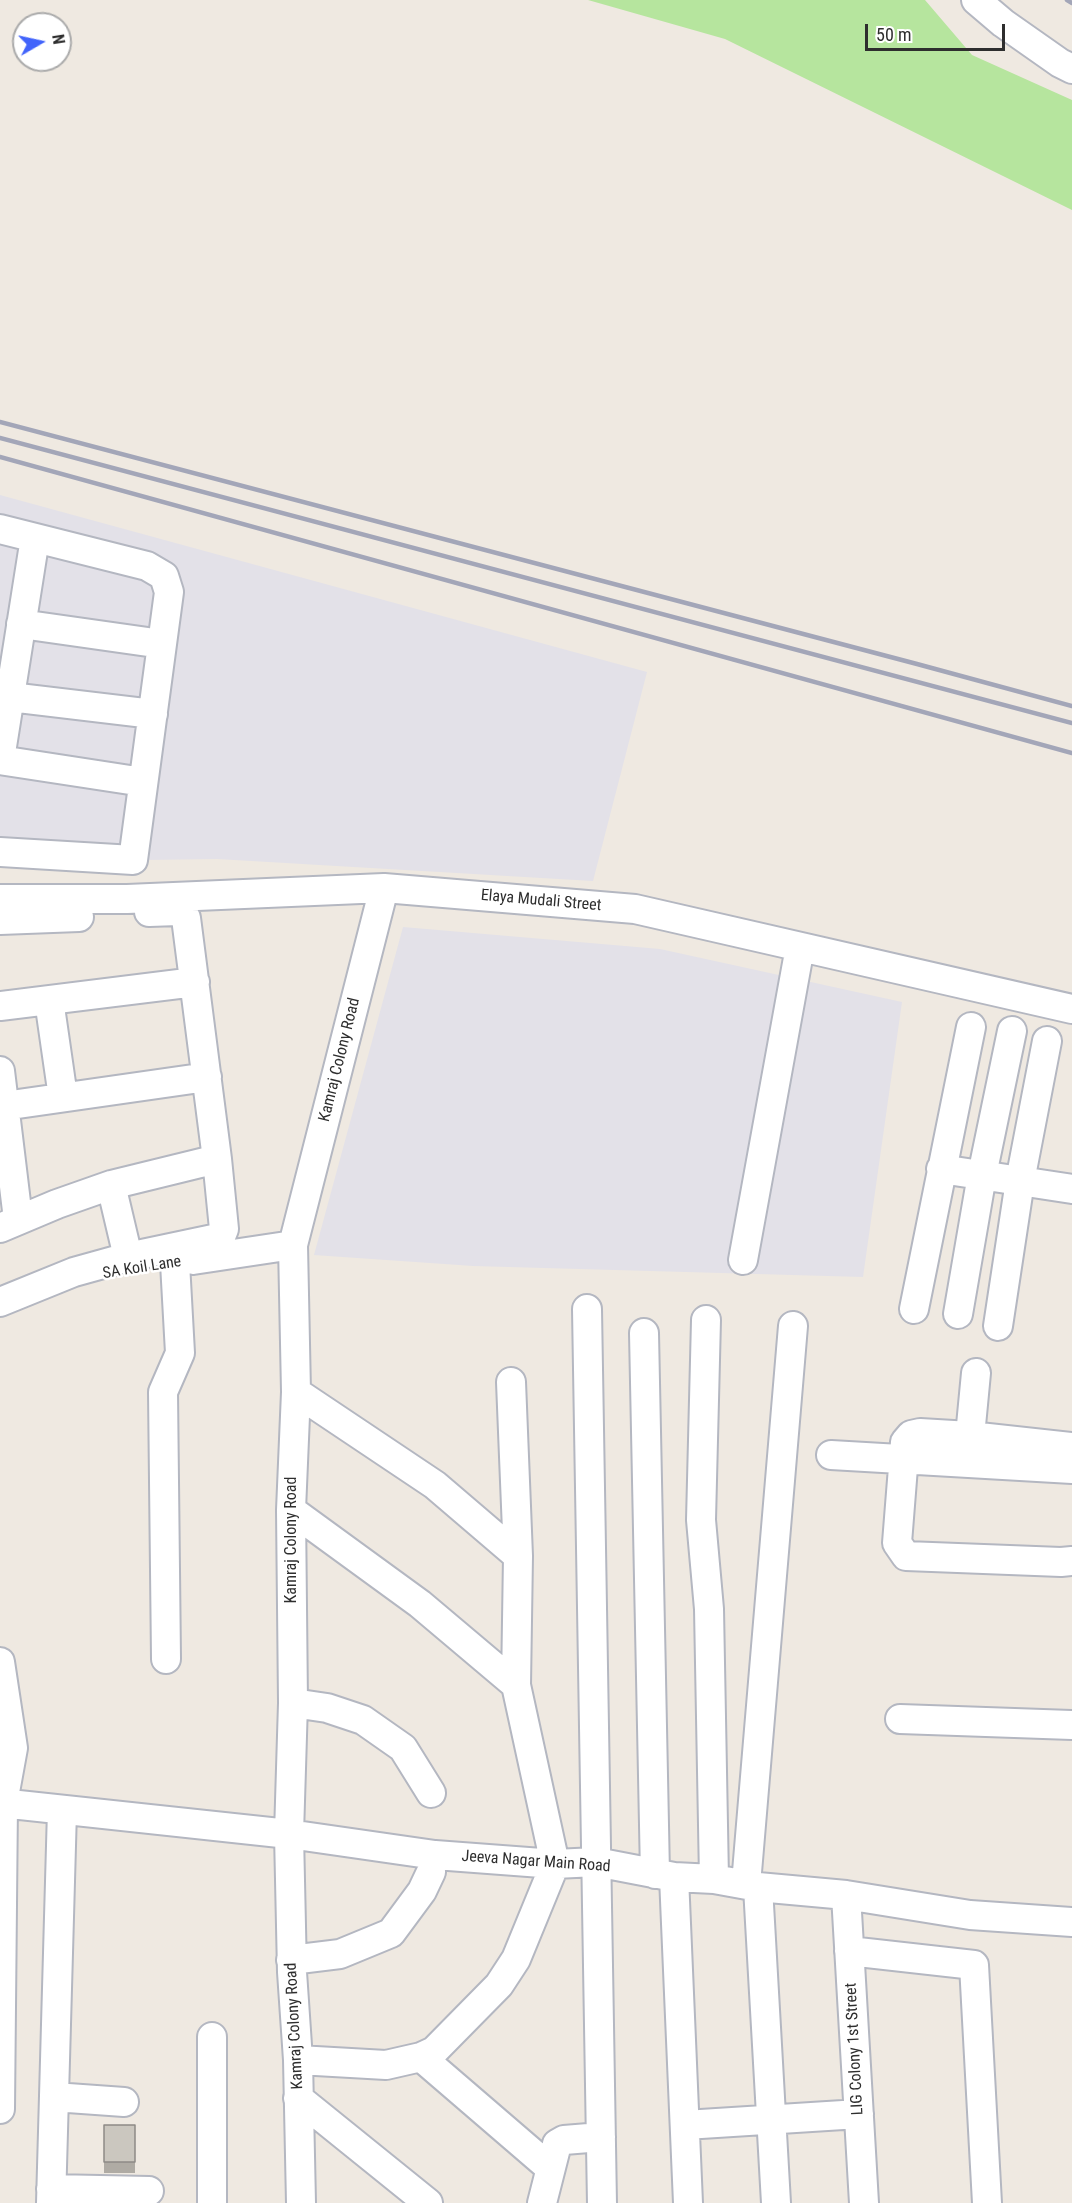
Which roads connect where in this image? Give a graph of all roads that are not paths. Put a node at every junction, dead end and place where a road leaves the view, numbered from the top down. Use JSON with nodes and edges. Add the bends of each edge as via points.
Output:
{"nodes":[{"id":1,"x":976,"y":0,"type":"edge"},
{"id":2,"x":1072,"y":69,"type":"edge"},
{"id":3,"x":0,"y":529,"type":"edge"},
{"id":4,"x":35,"y":538,"type":"junction"},
{"id":5,"x":21,"y":624,"type":"junction"},
{"id":6,"x":162,"y":644,"type":"junction"},
{"id":7,"x":10,"y":697,"type":"junction"},
{"id":8,"x":153,"y":714,"type":"junction"},
{"id":9,"x":0,"y":760,"type":"edge"},
{"id":10,"x":143,"y":782,"type":"junction"},
{"id":11,"x":0,"y":852,"type":"edge"},
{"id":12,"x":384,"y":888,"type":"junction"},
{"id":13,"x":0,"y":899,"type":"edge"},
{"id":14,"x":0,"y":920,"type":"edge"},
{"id":15,"x":800,"y":947,"type":"junction"},
{"id":16,"x":195,"y":982,"type":"junction"},
{"id":17,"x":49,"y":1000,"type":"junction"},
{"id":18,"x":0,"y":1006,"type":"edge"},
{"id":19,"x":1072,"y":1009,"type":"edge"},
{"id":20,"x":971,"y":1028,"type":"dead end"},
{"id":21,"x":1012,"y":1031,"type":"dead end"},
{"id":22,"x":1047,"y":1041,"type":"dead end"},
{"id":23,"x":0,"y":1071,"type":"edge"},
{"id":24,"x":207,"y":1077,"type":"junction"},
{"id":25,"x":63,"y":1097,"type":"junction"},
{"id":26,"x":4,"y":1106,"type":"junction"},
{"id":27,"x":217,"y":1159,"type":"junction"},
{"id":28,"x":941,"y":1169,"type":"junction"},
{"id":29,"x":982,"y":1175,"type":"junction"},
{"id":30,"x":1020,"y":1181,"type":"junction"},
{"id":31,"x":111,"y":1185,"type":"junction"},
{"id":32,"x":1071,"y":1185,"type":"edge"},
{"id":33,"x":9,"y":1223,"type":"edge"},
{"id":34,"x":293,"y":1245,"type":"junction"},
{"id":35,"x":128,"y":1257,"type":"junction"},
{"id":36,"x":742,"y":1260,"type":"dead end"},
{"id":37,"x":175,"y":1263,"type":"junction"},
{"id":38,"x":0,"y":1302,"type":"edge"},
{"id":39,"x":587,"y":1309,"type":"dead end"},
{"id":40,"x":914,"y":1309,"type":"dead end"},
{"id":41,"x":958,"y":1314,"type":"dead end"},
{"id":42,"x":0,"y":1318,"type":"edge"},
{"id":43,"x":706,"y":1320,"type":"dead end"},
{"id":44,"x":793,"y":1326,"type":"dead end"},
{"id":45,"x":998,"y":1326,"type":"dead end"},
{"id":46,"x":644,"y":1333,"type":"dead end"},
{"id":47,"x":976,"y":1373,"type":"dead end"},
{"id":48,"x":511,"y":1382,"type":"dead end"},
{"id":49,"x":296,"y":1392,"type":"junction"},
{"id":50,"x":970,"y":1436,"type":"junction"},
{"id":51,"x":1072,"y":1447,"type":"edge"},
{"id":52,"x":831,"y":1455,"type":"dead end"},
{"id":53,"x":905,"y":1460,"type":"junction"},
{"id":54,"x":1072,"y":1469,"type":"edge"},
{"id":55,"x":291,"y":1510,"type":"junction"},
{"id":56,"x":518,"y":1556,"type":"junction"},
{"id":57,"x":1072,"y":1561,"type":"edge"},
{"id":58,"x":166,"y":1659,"type":"dead end"},
{"id":59,"x":0,"y":1662,"type":"edge"},
{"id":60,"x":516,"y":1685,"type":"junction"},
{"id":61,"x":293,"y":1703,"type":"junction"},
{"id":62,"x":900,"y":1719,"type":"dead end"},
{"id":63,"x":1072,"y":1725,"type":"edge"},
{"id":64,"x":6,"y":1747,"type":"edge"},
{"id":65,"x":431,"y":1793,"type":"dead end"},
{"id":66,"x":2,"y":1803,"type":"edge"},
{"id":67,"x":62,"y":1809,"type":"junction"},
{"id":68,"x":289,"y":1834,"type":"junction"},
{"id":69,"x":596,"y":1862,"type":"junction"},
{"id":70,"x":555,"y":1864,"type":"junction"},
{"id":71,"x":431,"y":1872,"type":"dead end"},
{"id":72,"x":665,"y":1876,"type":"junction"},
{"id":73,"x":714,"y":1879,"type":"junction"},
{"id":74,"x":752,"y":1885,"type":"junction"},
{"id":75,"x":846,"y":1895,"type":"junction"},
{"id":76,"x":1072,"y":1922,"type":"edge"},
{"id":77,"x":849,"y":1952,"type":"junction"},
{"id":78,"x":291,"y":1960,"type":"junction"},
{"id":79,"x":212,"y":2037,"type":"dead end"},
{"id":80,"x":421,"y":2057,"type":"junction"},
{"id":81,"x":298,"y":2060,"type":"junction"},
{"id":82,"x":54,"y":2097,"type":"junction"},
{"id":83,"x":298,"y":2098,"type":"junction"},
{"id":84,"x":124,"y":2102,"type":"dead end"},
{"id":85,"x":0,"y":2109,"type":"edge"},
{"id":86,"x":859,"y":2114,"type":"junction"},
{"id":87,"x":771,"y":2118,"type":"junction"},
{"id":88,"x":684,"y":2125,"type":"junction"},
{"id":89,"x":601,"y":2137,"type":"junction"},
{"id":90,"x":550,"y":2168,"type":"junction"},
{"id":91,"x":148,"y":2191,"type":"dead end"},
{"id":92,"x":51,"y":2196,"type":"edge"},
{"id":93,"x":212,"y":2203,"type":"edge"},
{"id":94,"x":300,"y":2203,"type":"edge"},
{"id":95,"x":428,"y":2203,"type":"edge"},
{"id":96,"x":542,"y":2203,"type":"edge"},
{"id":97,"x":602,"y":2203,"type":"edge"},
{"id":98,"x":688,"y":2203,"type":"edge"},
{"id":99,"x":776,"y":2203,"type":"edge"},
{"id":100,"x":864,"y":2203,"type":"edge"},
{"id":101,"x":987,"y":2203,"type":"edge"}],
"edges":[{"from":1,"to":2,"type":"street"},
{"from":3,"to":4,"type":"street"},
{"from":4,"to":5,"type":"street"},
{"from":4,"to":6,"type":"street","via":[[147,566],[164,576],[169,592]]},
{"from":5,"to":6,"type":"street"},
{"from":5,"to":7,"type":"street"},
{"from":6,"to":8,"type":"street"},
{"from":7,"to":8,"type":"street"},
{"from":7,"to":9,"type":"street"},
{"from":8,"to":10,"type":"street"},
{"from":9,"to":10,"type":"street"},
{"from":10,"to":11,"type":"street","via":[[133,860]]},
{"from":12,"to":13,"type":"street","name":"Elaya Mudali Street","via":[[127,899]]},
{"from":12,"to":15,"type":"street","name":"Elaya Mudali Street","via":[[635,909]]},
{"from":12,"to":34,"type":"street","name":"Kamraj Colony Road"},
{"from":14,"to":16,"type":"street","via":[[178,911],[186,918]]},
{"from":15,"to":19,"type":"street","name":"Elaya Mudali Street"},
{"from":15,"to":36,"type":"street"},
{"from":16,"to":17,"type":"street"},
{"from":16,"to":24,"type":"street"},
{"from":17,"to":18,"type":"street"},
{"from":17,"to":25,"type":"street"},
{"from":20,"to":28,"type":"street"},
{"from":21,"to":29,"type":"street"},
{"from":22,"to":30,"type":"street"},
{"from":23,"to":26,"type":"street"},
{"from":24,"to":25,"type":"street"},
{"from":24,"to":27,"type":"street"},
{"from":25,"to":26,"type":"street"},
{"from":26,"to":33,"type":"street"},
{"from":27,"to":31,"type":"street"},
{"from":27,"to":35,"type":"street","via":[[222,1234]]},
{"from":28,"to":29,"type":"street"},
{"from":28,"to":40,"type":"street"},
{"from":29,"to":30,"type":"street"},
{"from":29,"to":41,"type":"street"},
{"from":30,"to":32,"type":"street"},
{"from":30,"to":45,"type":"street"},
{"from":31,"to":33,"type":"street"},
{"from":31,"to":35,"type":"street"},
{"from":34,"to":37,"type":"street","name":"SA Koil Lane"},
{"from":34,"to":49,"type":"street","name":"Kamraj Colony Road"},
{"from":35,"to":38,"type":"street","via":[[74,1272]]},
{"from":37,"to":42,"type":"street","name":"SA Koil Lane","via":[[93,1275]]},
{"from":37,"to":58,"type":"street","via":[[180,1353],[163,1392]]},
{"from":39,"to":69,"type":"street"},
{"from":43,"to":73,"type":"street","via":[[701,1520],[709,1609]]},
{"from":44,"to":74,"type":"street"},
{"from":46,"to":72,"type":"street"},
{"from":47,"to":50,"type":"street"},
{"from":48,"to":56,"type":"street"},
{"from":49,"to":55,"type":"street","name":"Kamraj Colony Road"},
{"from":49,"to":56,"type":"street","via":[[435,1485]]},
{"from":50,"to":51,"type":"street"},
{"from":50,"to":53,"type":"street","via":[[911,1435],[905,1442]]},
{"from":52,"to":53,"type":"street"},
{"from":53,"to":54,"type":"street"},
{"from":53,"to":57,"type":"street","via":[[897,1543],[906,1556]]},
{"from":55,"to":60,"type":"street","via":[[420,1604]]},
{"from":55,"to":61,"type":"street","name":"Kamraj Colony Road"},
{"from":56,"to":60,"type":"street"},
{"from":59,"to":64,"type":"street"},
{"from":60,"to":70,"type":"street"},
{"from":61,"to":65,"type":"street","via":[[327,1708],[363,1720],[403,1748]]},
{"from":61,"to":68,"type":"street","name":"Kamraj Colony Road"},
{"from":62,"to":63,"type":"street"},
{"from":64,"to":66,"type":"street"},
{"from":66,"to":67,"type":"street","name":"Jeeva Nagar Main Road"},
{"from":66,"to":85,"type":"street"},
{"from":67,"to":68,"type":"street","name":"Jeeva Nagar Main Road"},
{"from":67,"to":82,"type":"street"},
{"from":68,"to":70,"type":"street","name":"Jeeva Nagar Main Road","via":[[435,1855]]},
{"from":68,"to":78,"type":"street","name":"Kamraj Colony Road"},
{"from":69,"to":70,"type":"street","name":"Jeeva Nagar Main Road"},
{"from":69,"to":72,"type":"street","name":"Jeeva Nagar Main Road"},
{"from":69,"to":89,"type":"street"},
{"from":70,"to":80,"type":"street","via":[[516,1959],[499,1985],[434,2051]]},
{"from":71,"to":78,"type":"street","via":[[391,1933],[340,1954]]},
{"from":72,"to":73,"type":"street","name":"Jeeva Nagar Main Road"},
{"from":72,"to":88,"type":"street"},
{"from":73,"to":74,"type":"street","name":"Jeeva Nagar Main Road"},
{"from":74,"to":75,"type":"street","name":"Jeeva Nagar Main Road"},
{"from":74,"to":87,"type":"street"},
{"from":75,"to":76,"type":"street","name":"Jeeva Nagar Main Road","via":[[970,1915]]},
{"from":75,"to":77,"type":"street","name":"LIG Colony 1st Street"},
{"from":77,"to":86,"type":"street","name":"LIG Colony 1st Street"},
{"from":77,"to":101,"type":"street","via":[[974,1965]]},
{"from":78,"to":81,"type":"street","name":"Kamraj Colony Road"},
{"from":79,"to":93,"type":"street"},
{"from":80,"to":81,"type":"street","via":[[386,2065]]},
{"from":80,"to":90,"type":"street"},
{"from":81,"to":83,"type":"street","name":"Kamraj Colony Road"},
{"from":82,"to":84,"type":"street"},
{"from":82,"to":92,"type":"street"},
{"from":83,"to":94,"type":"street","name":"Kamraj Colony Road"},
{"from":83,"to":95,"type":"street"},
{"from":86,"to":87,"type":"street"},
{"from":86,"to":100,"type":"street","name":"LIG Colony 1st Street"},
{"from":87,"to":88,"type":"street"},
{"from":87,"to":99,"type":"street"},
{"from":88,"to":98,"type":"street"},
{"from":89,"to":90,"type":"street","via":[[557,2144]]},
{"from":89,"to":97,"type":"street"},
{"from":90,"to":96,"type":"street"},
{"from":91,"to":92,"type":"street"}]}
